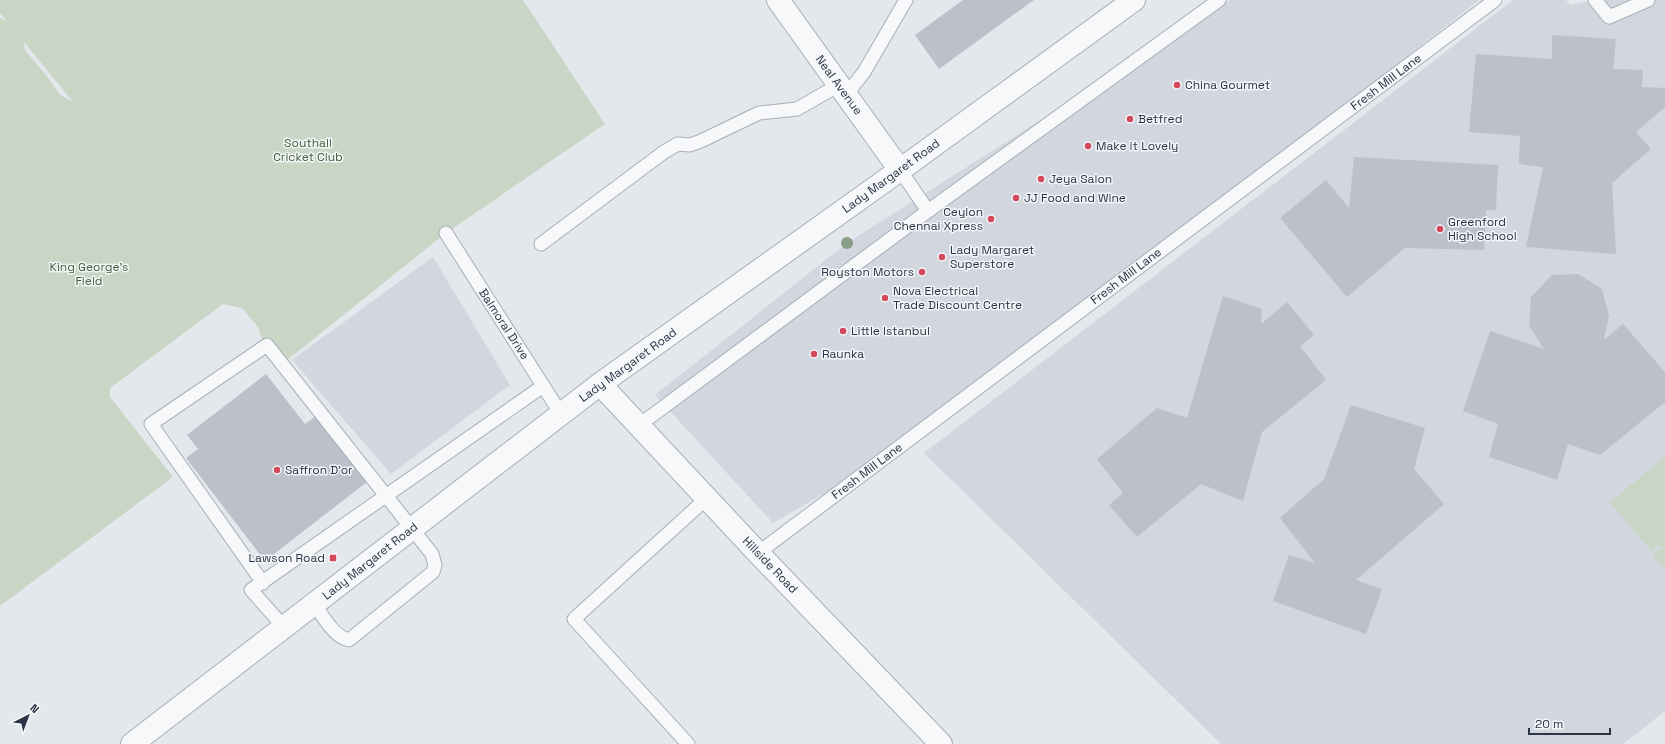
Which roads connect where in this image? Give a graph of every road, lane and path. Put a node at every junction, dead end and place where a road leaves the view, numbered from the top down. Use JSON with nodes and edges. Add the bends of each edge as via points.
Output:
{"nodes":[{"id":1,"x":778,"y":0,"type":"edge"},
{"id":2,"x":906,"y":0,"type":"edge"},
{"id":3,"x":1134,"y":0,"type":"edge"},
{"id":4,"x":1219,"y":0,"type":"edge"},
{"id":5,"x":1495,"y":0,"type":"edge"},
{"id":6,"x":1595,"y":0,"type":"edge"},
{"id":7,"x":1648,"y":0,"type":"edge"},
{"id":8,"x":842,"y":90,"type":"junction"},
{"id":9,"x":900,"y":170,"type":"junction"},
{"id":10,"x":928,"y":211,"type":"junction"},
{"id":11,"x":446,"y":233,"type":"dead end"},
{"id":12,"x":541,"y":244,"type":"dead end"},
{"id":13,"x":600,"y":384,"type":"junction"},
{"id":14,"x":543,"y":386,"type":"junction"},
{"id":15,"x":561,"y":414,"type":"junction"},
{"id":16,"x":638,"y":426,"type":"junction"},
{"id":17,"x":386,"y":496,"type":"junction"},
{"id":18,"x":706,"y":498,"type":"junction"},
{"id":19,"x":412,"y":529,"type":"junction"},
{"id":20,"x":758,"y":553,"type":"junction"},
{"id":21,"x":263,"y":583,"type":"junction"},
{"id":22,"x":314,"y":604,"type":"junction"},
{"id":23,"x":284,"y":627,"type":"junction"},
{"id":24,"x":132,"y":744,"type":"edge"},
{"id":25,"x":688,"y":744,"type":"edge"},
{"id":26,"x":940,"y":744,"type":"edge"}],
"edges":[{"from":1,"to":8,"type":"street","name":"Neal Avenue"},
{"from":2,"to":8,"type":"lane","via":[[864,72]]},
{"from":3,"to":9,"type":"street","name":"Lady Margaret Road"},
{"from":4,"to":10,"type":"lane"},
{"from":5,"to":20,"type":"lane","name":"Fresh Mill Lane"},
{"from":6,"to":7,"type":"lane","via":[[1609,17]]},
{"from":8,"to":9,"type":"street","name":"Neal Avenue"},
{"from":8,"to":12,"type":"lane","via":[[797,109],[759,113],[690,145],[678,144]]},
{"from":9,"to":10,"type":"lane"},
{"from":9,"to":13,"type":"street","name":"Lady Margaret Road"},
{"from":10,"to":16,"type":"lane"},
{"from":11,"to":14,"type":"lane","name":"Balmoral Drive"},
{"from":13,"to":15,"type":"street","name":"Lady Margaret Road"},
{"from":13,"to":16,"type":"street","name":"Hillside Road"},
{"from":14,"to":15,"type":"lane","name":"Balmoral Drive"},
{"from":14,"to":17,"type":"lane"},
{"from":15,"to":19,"type":"street","name":"Lady Margaret Road"},
{"from":16,"to":18,"type":"street","name":"Hillside Road"},
{"from":17,"to":19,"type":"lane"},
{"from":17,"to":21,"type":"lane"},
{"from":17,"to":21,"type":"lane","via":[[267,345],[151,424]]},
{"from":18,"to":20,"type":"street","name":"Hillside Road"},
{"from":18,"to":25,"type":"lane","via":[[574,619]]},
{"from":19,"to":22,"type":"street","name":"Lady Margaret Road"},
{"from":19,"to":22,"type":"lane","via":[[432,554],[435,564],[433,572],[356,636],[349,640],[343,638]]},
{"from":20,"to":26,"type":"street","name":"Hillside Road"},
{"from":21,"to":23,"type":"lane","via":[[251,590]]},
{"from":22,"to":23,"type":"street","name":"Lady Margaret Road"},
{"from":23,"to":24,"type":"street","name":"Lady Margaret Road"}]}
